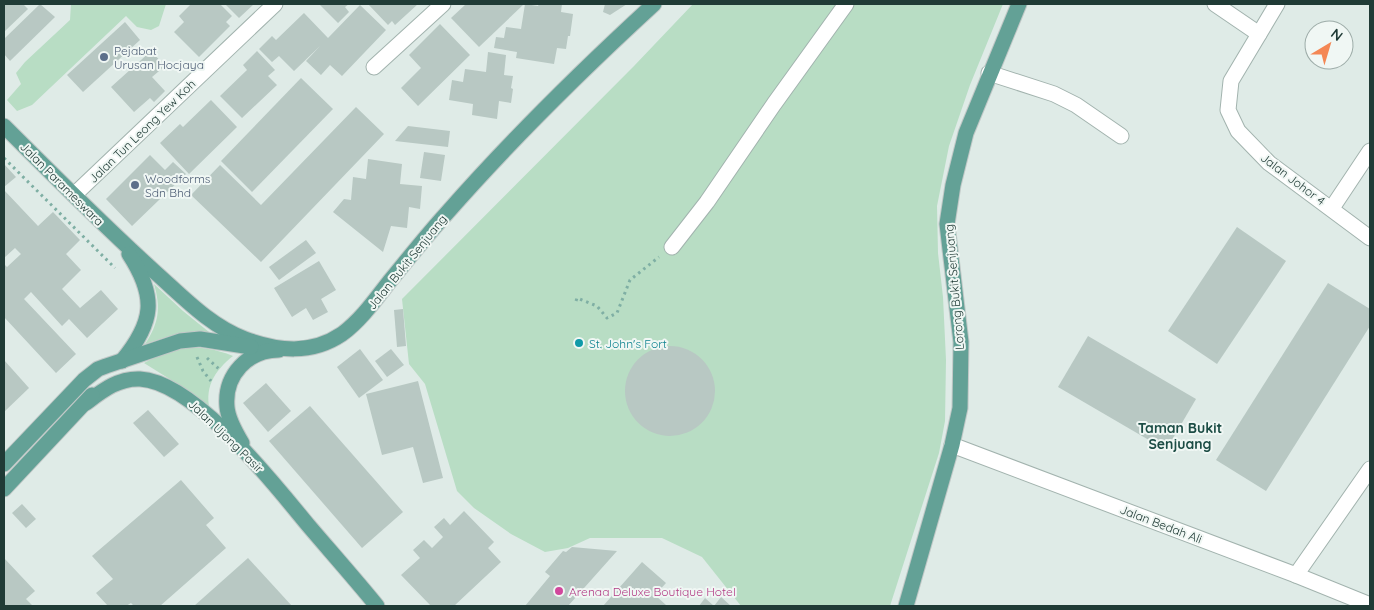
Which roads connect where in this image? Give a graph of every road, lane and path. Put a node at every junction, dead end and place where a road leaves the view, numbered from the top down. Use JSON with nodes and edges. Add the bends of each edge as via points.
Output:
{"nodes":[{"id":1,"x":275,"y":4,"type":"edge"},
{"id":2,"x":443,"y":4,"type":"edge"},
{"id":3,"x":654,"y":4,"type":"edge"},
{"id":4,"x":846,"y":4,"type":"edge"},
{"id":5,"x":1019,"y":4,"type":"edge"},
{"id":6,"x":1215,"y":4,"type":"edge"},
{"id":7,"x":1278,"y":4,"type":"edge"},
{"id":8,"x":1259,"y":34,"type":"junction"},
{"id":9,"x":374,"y":67,"type":"dead end"},
{"id":10,"x":989,"y":73,"type":"junction"},
{"id":11,"x":4,"y":126,"type":"edge"},
{"id":12,"x":1121,"y":136,"type":"dead end"},
{"id":13,"x":1370,"y":151,"type":"edge"},
{"id":14,"x":4,"y":158,"type":"edge"},
{"id":15,"x":74,"y":195,"type":"junction"},
{"id":16,"x":1332,"y":208,"type":"junction"},
{"id":17,"x":60,"y":212,"type":"junction"},
{"id":18,"x":56,"y":216,"type":"dead end"},
{"id":19,"x":1370,"y":238,"type":"edge"},
{"id":20,"x":120,"y":241,"type":"junction"},
{"id":21,"x":672,"y":248,"type":"joint"},
{"id":22,"x":118,"y":272,"type":"dead end"},
{"id":23,"x":576,"y":301,"type":"dead end"},
{"id":24,"x":276,"y":350,"type":"junction"},
{"id":25,"x":196,"y":353,"type":"dead end"},
{"id":26,"x":123,"y":360,"type":"junction"},
{"id":27,"x":211,"y":381,"type":"dead end"},
{"id":28,"x":86,"y":403,"type":"junction"},
{"id":29,"x":952,"y":445,"type":"junction"},
{"id":30,"x":254,"y":460,"type":"junction"},
{"id":31,"x":4,"y":464,"type":"edge"},
{"id":32,"x":1370,"y":468,"type":"edge"},
{"id":33,"x":4,"y":488,"type":"edge"},
{"id":34,"x":1296,"y":575,"type":"junction"},
{"id":35,"x":1370,"y":605,"type":"edge"},
{"id":36,"x":377,"y":606,"type":"edge"},
{"id":37,"x":906,"y":606,"type":"edge"}],
"edges":[{"from":1,"to":15,"type":"street","name":"Jalan Tun Leong Yew Koh"},
{"from":2,"to":9,"type":"street"},
{"from":3,"to":24,"type":"main road","name":"Jalan Bukit Senjuang","via":[[584,68],[511,142],[445,215],[366,312],[342,334],[308,348]]},
{"from":4,"to":21,"type":"street"},
{"from":5,"to":10,"type":"main road","name":"Lorong Bukit Senjuang"},
{"from":6,"to":8,"type":"street"},
{"from":7,"to":8,"type":"street"},
{"from":8,"to":16,"type":"street","name":"Jalan Johor 4","via":[[1231,81],[1228,110],[1238,131],[1269,163]]},
{"from":10,"to":12,"type":"street","via":[[1054,94]]},
{"from":10,"to":29,"type":"main road","name":"Lorong Bukit Senjuang","via":[[966,133],[947,224],[961,342],[960,408]]},
{"from":11,"to":15,"type":"main road","name":"Jalan Parameswara"},
{"from":13,"to":16,"type":"street"},
{"from":14,"to":17,"type":"path"},
{"from":15,"to":20,"type":"main road","name":"Jalan Parameswara"},
{"from":16,"to":19,"type":"street","name":"Jalan Johor 4"},
{"from":17,"to":18,"type":"path"},
{"from":17,"to":22,"type":"path"},
{"from":20,"to":24,"type":"main road","name":"Jalan Bukit Senjuang","via":[[193,307],[218,325]]},
{"from":20,"to":26,"type":"main road","via":[[134,262],[148,303],[143,332]]},
{"from":21,"to":23,"type":"path","via":[[630,280],[617,313],[607,318],[597,306],[578,298]]},
{"from":24,"to":26,"type":"main road","via":[[200,339],[180,341]]},
{"from":24,"to":30,"type":"main road","via":[[249,358],[232,378],[228,393],[227,408],[233,426]]},
{"from":25,"to":27,"type":"path"},
{"from":26,"to":28,"type":"main road"},
{"from":26,"to":31,"type":"main road","via":[[98,369],[84,380]]},
{"from":28,"to":30,"type":"main road","name":"Jalan Ujong Pasir","via":[[106,388],[126,380],[154,381],[170,387],[191,402]]},
{"from":28,"to":33,"type":"main road"},
{"from":29,"to":34,"type":"street","name":"Jalan Bedah Ali"},
{"from":29,"to":37,"type":"main road","name":"Lorong Bukit Senjuang"},
{"from":30,"to":36,"type":"main road","name":"Jalan Ujong Pasir"},
{"from":32,"to":34,"type":"street"},
{"from":34,"to":35,"type":"street","name":"Jalan Bedah Ali"}]}
